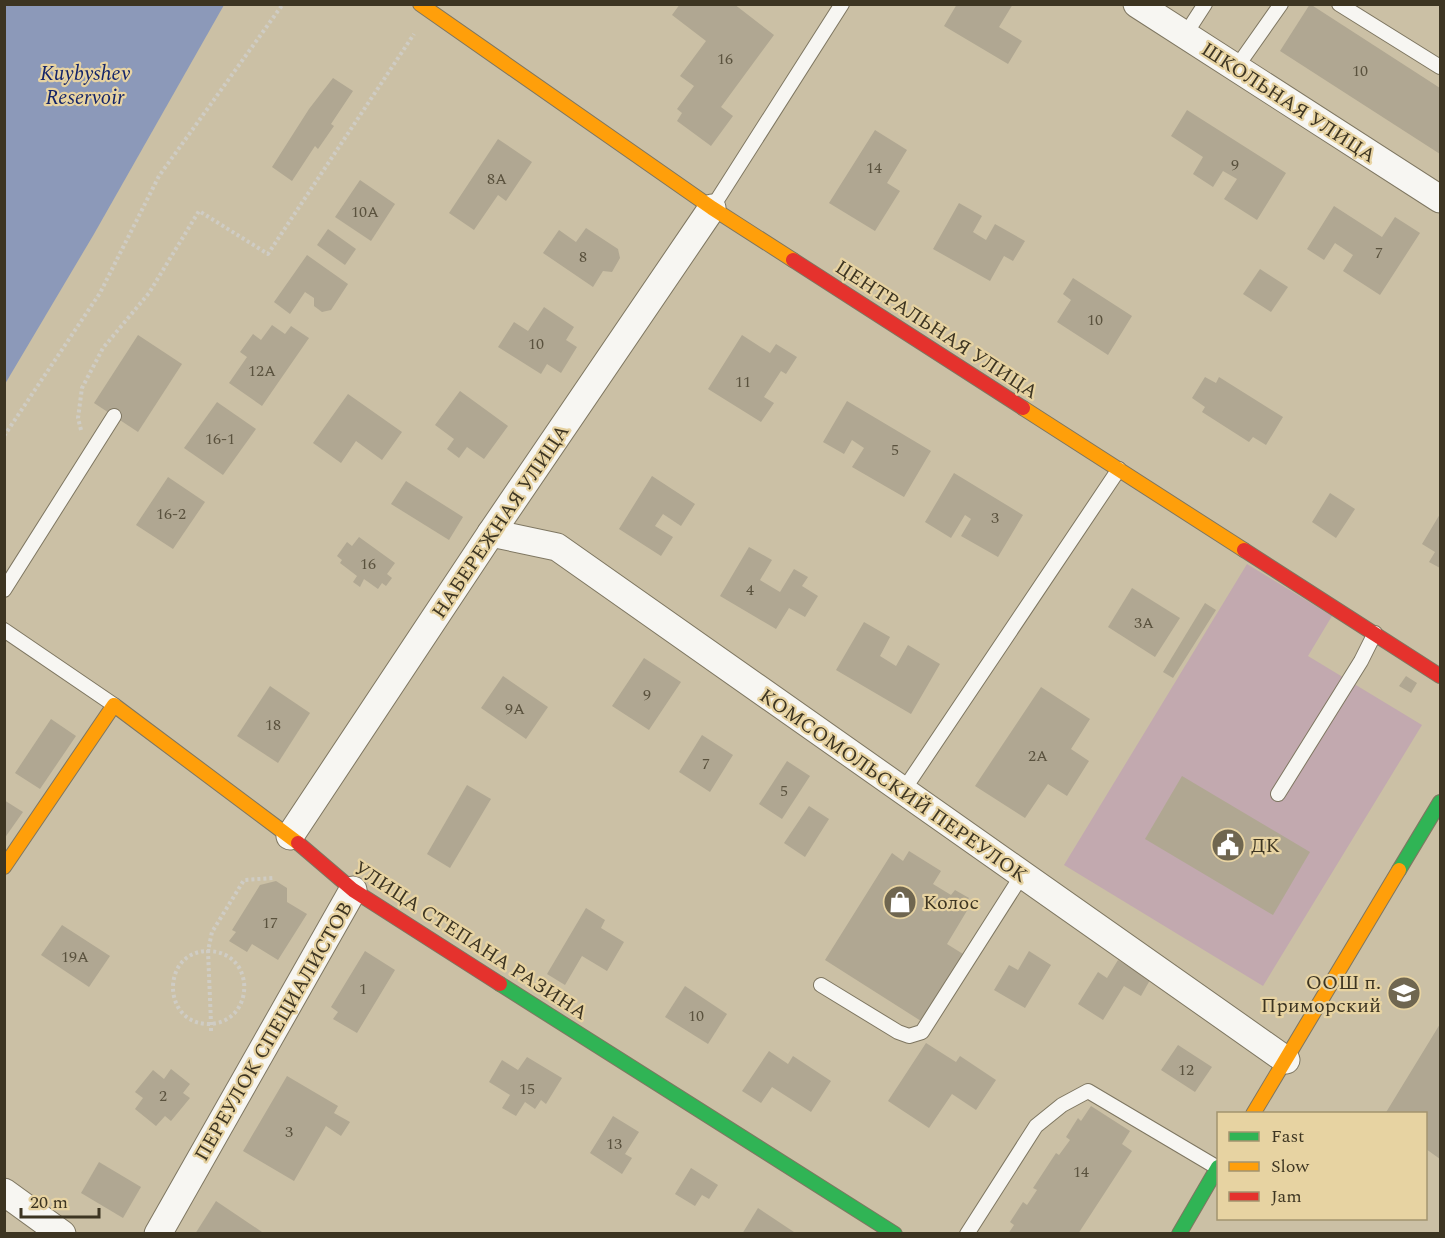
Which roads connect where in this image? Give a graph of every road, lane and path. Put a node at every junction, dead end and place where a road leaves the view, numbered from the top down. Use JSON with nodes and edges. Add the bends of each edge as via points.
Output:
{"nodes":[{"id":1,"x":283,"y":4,"type":"edge"},
{"id":2,"x":842,"y":4,"type":"edge"},
{"id":3,"x":1137,"y":4,"type":"edge"},
{"id":4,"x":1204,"y":4,"type":"edge"},
{"id":5,"x":1281,"y":4,"type":"edge"},
{"id":6,"x":1339,"y":4,"type":"edge"},
{"id":7,"x":425,"y":8,"type":"edge"},
{"id":8,"x":1185,"y":35,"type":"junction"},
{"id":9,"x":1440,"y":67,"type":"edge"},
{"id":10,"x":1236,"y":68,"type":"junction"},
{"id":11,"x":1440,"y":199,"type":"edge"},
{"id":12,"x":712,"y":208,"type":"junction"},
{"id":13,"x":114,"y":416,"type":"dead end"},
{"id":14,"x":4,"y":436,"type":"edge"},
{"id":15,"x":89,"y":457,"type":"junction"},
{"id":16,"x":1119,"y":469,"type":"junction"},
{"id":17,"x":492,"y":533,"type":"junction"},
{"id":18,"x":4,"y":590,"type":"edge"},
{"id":19,"x":4,"y":630,"type":"edge"},
{"id":20,"x":1375,"y":633,"type":"junction"},
{"id":21,"x":1440,"y":676,"type":"edge"},
{"id":22,"x":114,"y":705,"type":"junction"},
{"id":23,"x":903,"y":791,"type":"junction"},
{"id":24,"x":1278,"y":794,"type":"dead end"},
{"id":25,"x":1440,"y":802,"type":"edge"},
{"id":26,"x":290,"y":836,"type":"junction"},
{"id":27,"x":4,"y":867,"type":"edge"},
{"id":28,"x":1022,"y":875,"type":"junction"},
{"id":29,"x":273,"y":878,"type":"dead end"},
{"id":30,"x":353,"y":890,"type":"junction"},
{"id":31,"x":208,"y":951,"type":"junction"},
{"id":32,"x":821,"y":985,"type":"dead end"},
{"id":33,"x":211,"y":1023,"type":"junction"},
{"id":34,"x":211,"y":1031,"type":"dead end"},
{"id":35,"x":1286,"y":1060,"type":"junction"},
{"id":36,"x":1254,"y":1112,"type":"edge"},
{"id":37,"x":1217,"y":1166,"type":"edge"},
{"id":38,"x":1217,"y":1169,"type":"edge"},
{"id":39,"x":4,"y":1192,"type":"edge"},
{"id":40,"x":62,"y":1233,"type":"edge"},
{"id":41,"x":158,"y":1233,"type":"edge"},
{"id":42,"x":895,"y":1233,"type":"edge"},
{"id":43,"x":967,"y":1233,"type":"edge"},
{"id":44,"x":1179,"y":1233,"type":"edge"}],
"edges":[{"from":1,"to":14,"type":"path","via":[[159,176],[100,293]]},
{"from":2,"to":12,"type":"lane"},
{"from":3,"to":8,"type":"street","name":"ШКОЛЬНАЯ УЛИЦА"},
{"from":4,"to":8,"type":"lane"},
{"from":5,"to":10,"type":"lane"},
{"from":6,"to":9,"type":"lane"},
{"from":7,"to":12,"type":"street","name":"ЦЕНТРАЛЬНАЯ УЛИЦА"},
{"from":7,"to":15,"type":"path","via":[[268,254],[199,211],[149,293],[103,348],[82,388],[78,418]]},
{"from":8,"to":10,"type":"street","name":"ШКОЛЬНАЯ УЛИЦА"},
{"from":10,"to":11,"type":"street","name":"ШКОЛЬНАЯ УЛИЦА"},
{"from":12,"to":16,"type":"street","name":"ЦЕНТРАЛЬНАЯ УЛИЦА"},
{"from":12,"to":17,"type":"street","name":"НАБЕРЕЖНАЯ УЛИЦА"},
{"from":13,"to":15,"type":"lane"},
{"from":15,"to":18,"type":"lane"},
{"from":16,"to":20,"type":"street","name":"ЦЕНТРАЛЬНАЯ УЛИЦА"},
{"from":16,"to":23,"type":"lane"},
{"from":17,"to":23,"type":"street","name":"КОМСОМОЛЬСКИЙ ПЕРЕУЛОК","via":[[558,547]]},
{"from":17,"to":26,"type":"street","name":"НАБЕРЕЖНАЯ УЛИЦА"},
{"from":19,"to":22,"type":"lane"},
{"from":20,"to":21,"type":"street","name":"ЦЕНТРАЛЬНАЯ УЛИЦА"},
{"from":20,"to":24,"type":"lane"},
{"from":22,"to":26,"type":"street","name":"УЛИЦА СТЕПАНА РАЗИНА"},
{"from":22,"to":27,"type":"street"},
{"from":23,"to":28,"type":"street","name":"КОМСОМОЛЬСКИЙ ПЕРЕУЛОК"},
{"from":25,"to":35,"type":"street"},
{"from":26,"to":30,"type":"street","name":"УЛИЦА СТЕПАНА РАЗИНА"},
{"from":28,"to":32,"type":"lane","via":[[922,1032],[909,1036],[898,1032]]},
{"from":28,"to":35,"type":"street","name":"КОМСОМОЛЬСКИЙ ПЕРЕУЛОК"},
{"from":29,"to":31,"type":"path","via":[[244,880],[212,932]]},
{"from":30,"to":41,"type":"street","name":"ПЕРЕУЛОК СПЕЦИАЛИСТОВ"},
{"from":30,"to":42,"type":"street","name":"УЛИЦА СТЕПАНА РАЗИНА"},
{"from":31,"to":33,"type":"path"},
{"from":31,"to":33,"type":"path","via":[[217,951],[237,964],[245,986],[238,1009],[229,1018]]},
{"from":31,"to":33,"type":"path","via":[[183,961],[172,982],[177,1005],[184,1014],[194,1021]]},
{"from":33,"to":34,"type":"path"},
{"from":35,"to":36,"type":"street"},
{"from":37,"to":43,"type":"lane","via":[[1088,1091],[1036,1126]]},
{"from":38,"to":44,"type":"street"},
{"from":39,"to":40,"type":"street"}]}
